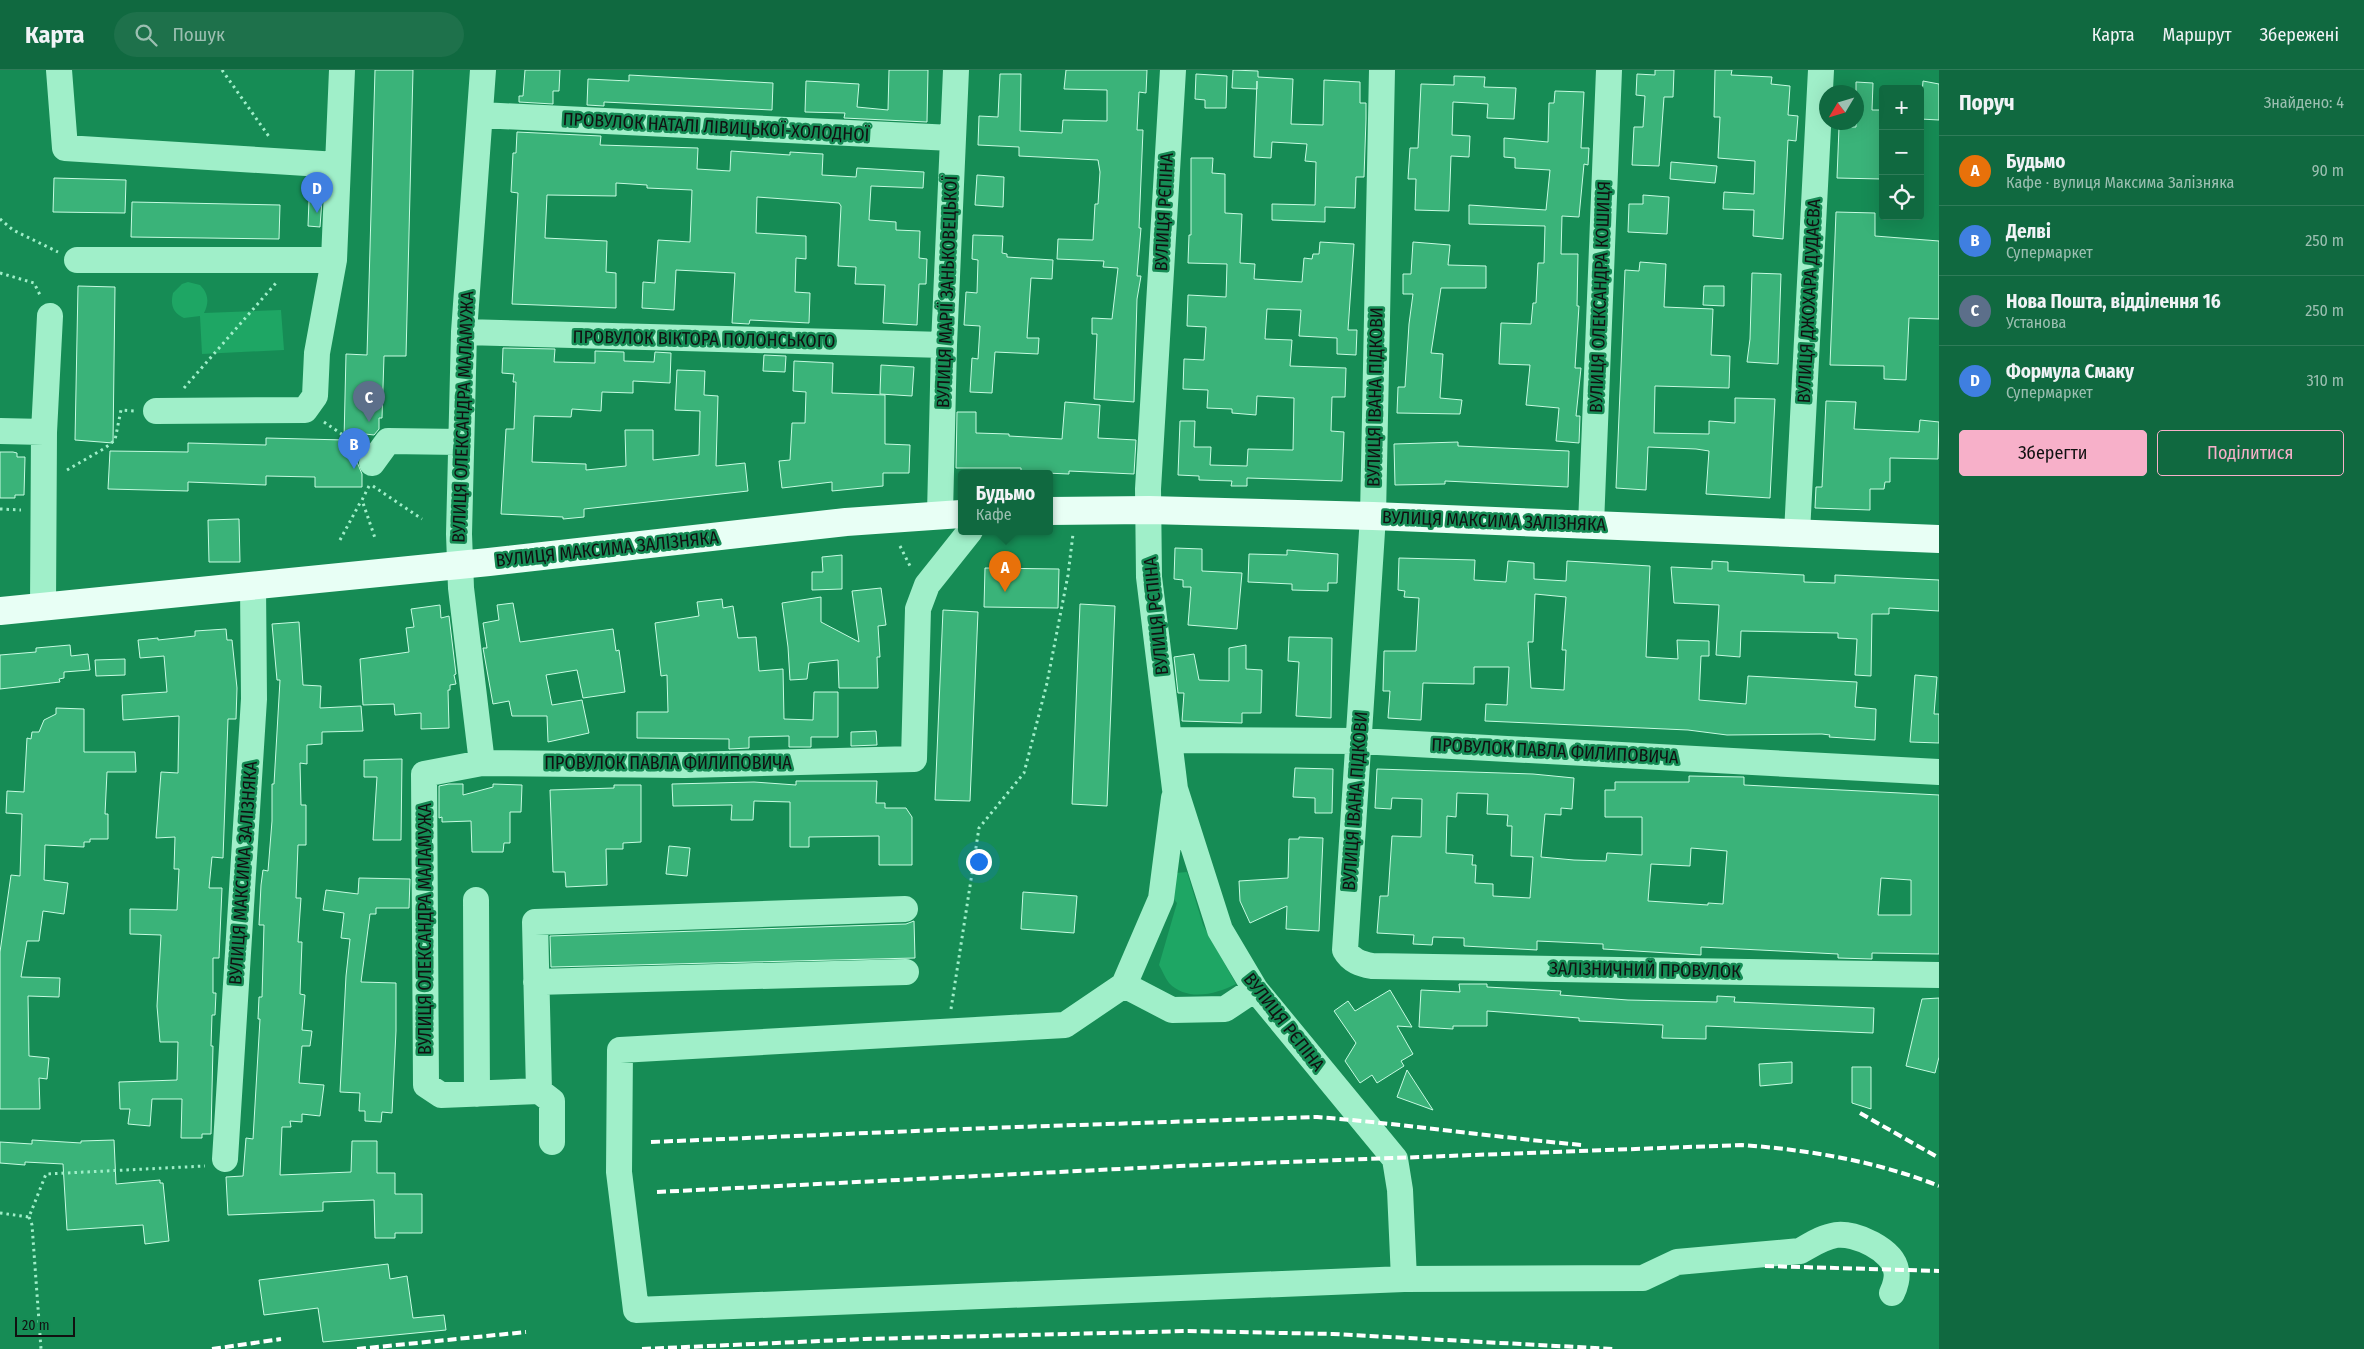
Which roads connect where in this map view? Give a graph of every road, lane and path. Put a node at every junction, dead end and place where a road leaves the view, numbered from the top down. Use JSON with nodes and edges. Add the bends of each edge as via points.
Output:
{"nodes":[{"id":1,"x":59,"y":70,"type":"edge"},
{"id":2,"x":222,"y":70,"type":"edge"},
{"id":3,"x":342,"y":70,"type":"edge"},
{"id":4,"x":483,"y":70,"type":"edge"},
{"id":5,"x":956,"y":70,"type":"edge"},
{"id":6,"x":1173,"y":70,"type":"edge"},
{"id":7,"x":1382,"y":70,"type":"edge"},
{"id":8,"x":1609,"y":70,"type":"edge"},
{"id":9,"x":1821,"y":70,"type":"edge"},
{"id":10,"x":481,"y":115,"type":"junction"},
{"id":11,"x":952,"y":138,"type":"junction"},
{"id":12,"x":286,"y":161,"type":"junction"},
{"id":13,"x":338,"y":165,"type":"junction"},
{"id":14,"x":0,"y":219,"type":"edge"},
{"id":15,"x":77,"y":260,"type":"joint"},
{"id":16,"x":296,"y":260,"type":"junction"},
{"id":17,"x":334,"y":260,"type":"junction"},
{"id":18,"x":0,"y":273,"type":"edge"},
{"id":19,"x":50,"y":316,"type":"joint"},
{"id":20,"x":464,"y":332,"type":"junction"},
{"id":21,"x":944,"y":345,"type":"junction"},
{"id":22,"x":305,"y":410,"type":"junction"},
{"id":23,"x":160,"y":411,"type":"junction"},
{"id":24,"x":0,"y":431,"type":"edge"},
{"id":25,"x":44,"y":432,"type":"junction"},
{"id":26,"x":462,"y":442,"type":"junction"},
{"id":27,"x":372,"y":463,"type":"joint"},
{"id":28,"x":46,"y":485,"type":"junction"},
{"id":29,"x":362,"y":500,"type":"junction"},
{"id":30,"x":1076,"y":510,"type":"junction"},
{"id":31,"x":1149,"y":510,"type":"junction"},
{"id":32,"x":1053,"y":511,"type":"edge"},
{"id":33,"x":951,"y":514,"type":"edge"},
{"id":34,"x":1373,"y":516,"type":"junction"},
{"id":35,"x":422,"y":519,"type":"dead end"},
{"id":36,"x":1590,"y":524,"type":"junction"},
{"id":37,"x":1797,"y":533,"type":"junction"},
{"id":38,"x":967,"y":535,"type":"edge"},
{"id":39,"x":375,"y":538,"type":"dead end"},
{"id":40,"x":1939,"y":539,"type":"edge"},
{"id":41,"x":340,"y":540,"type":"dead end"},
{"id":42,"x":459,"y":565,"type":"junction"},
{"id":43,"x":253,"y":586,"type":"junction"},
{"id":44,"x":43,"y":607,"type":"junction"},
{"id":45,"x":0,"y":610,"type":"edge"},
{"id":46,"x":1171,"y":740,"type":"junction"},
{"id":47,"x":1359,"y":741,"type":"junction"},
{"id":48,"x":482,"y":763,"type":"junction"},
{"id":49,"x":1939,"y":772,"type":"edge"},
{"id":50,"x":424,"y":774,"type":"joint"},
{"id":51,"x":1175,"y":790,"type":"junction"},
{"id":52,"x":476,"y":900,"type":"dead end"},
{"id":53,"x":905,"y":909,"type":"dead end"},
{"id":54,"x":1353,"y":960,"type":"joint"},
{"id":55,"x":906,"y":972,"type":"dead end"},
{"id":56,"x":1939,"y":976,"type":"edge"},
{"id":57,"x":536,"y":982,"type":"junction"},
{"id":58,"x":1124,"y":985,"type":"junction"},
{"id":59,"x":1255,"y":990,"type":"junction"},
{"id":60,"x":947,"y":1032,"type":"junction"},
{"id":61,"x":539,"y":1092,"type":"junction"},
{"id":62,"x":477,"y":1094,"type":"junction"},
{"id":63,"x":552,"y":1142,"type":"dead end"},
{"id":64,"x":225,"y":1159,"type":"joint"},
{"id":65,"x":0,"y":1213,"type":"edge"},
{"id":66,"x":29,"y":1217,"type":"junction"},
{"id":67,"x":1404,"y":1279,"type":"junction"},
{"id":68,"x":1892,"y":1293,"type":"dead end"},
{"id":69,"x":41,"y":1349,"type":"edge"}],
"edges":[{"from":1,"to":12,"type":"street","via":[[65,148]]},
{"from":2,"to":12,"type":"path"},
{"from":3,"to":13,"type":"street"},
{"from":4,"to":10,"type":"street","name":"ВУЛИЦЯ ОЛЕКСАНДРА МАЛАМУЖА"},
{"from":5,"to":11,"type":"street","name":"ВУЛИЦЯ МАРІЇ ЗАНЬКОВЕЦЬКОЇ"},
{"from":6,"to":31,"type":"street","name":"ВУЛИЦЯ РЄПІНА"},
{"from":7,"to":34,"type":"street","name":"ВУЛИЦЯ ІВАНА ПІДКОВИ"},
{"from":8,"to":36,"type":"street","name":"ВУЛИЦЯ ОЛЕКСАНДРА КОШИЦЯ"},
{"from":9,"to":37,"type":"street","name":"ВУЛИЦЯ ДЖОХАРА ДУДАЄВА"},
{"from":10,"to":11,"type":"street","name":"ПРОВУЛОК НАТАЛІ ЛІВИЦЬКОЇ-ХОЛОДНОЇ"},
{"from":10,"to":20,"type":"street","name":"ВУЛИЦЯ ОЛЕКСАНДРА МАЛАМУЖА"},
{"from":11,"to":21,"type":"street","name":"ВУЛИЦЯ МАРІЇ ЗАНЬКОВЕЦЬКОЇ"},
{"from":12,"to":13,"type":"street"},
{"from":13,"to":17,"type":"street"},
{"from":14,"to":15,"type":"path","via":[[13,230]]},
{"from":15,"to":16,"type":"street"},
{"from":16,"to":17,"type":"street"},
{"from":16,"to":23,"type":"path"},
{"from":17,"to":22,"type":"street","via":[[317,353],[315,396]]},
{"from":18,"to":19,"type":"path","via":[[34,283]]},
{"from":19,"to":25,"type":"street"},
{"from":20,"to":21,"type":"street","name":"ПРОВУЛОК ВІКТОРА ПОЛОНСЬКОГО"},
{"from":20,"to":26,"type":"street","name":"ВУЛИЦЯ ОЛЕКСАНДРА МАЛАМУЖА"},
{"from":21,"to":33,"type":"street","name":"ВУЛИЦЯ МАРІЇ ЗАНЬКОВЕЦЬКОЇ"},
{"from":22,"to":23,"type":"street"},
{"from":22,"to":27,"type":"path","via":[[346,437]]},
{"from":23,"to":28,"type":"path","via":[[121,410],[115,440]]},
{"from":24,"to":25,"type":"street"},
{"from":25,"to":28,"type":"street"},
{"from":26,"to":27,"type":"street","via":[[388,441]]},
{"from":26,"to":42,"type":"street","name":"ВУЛИЦЯ ОЛЕКСАНДРА МАЛАМУЖА"},
{"from":28,"to":44,"type":"street"},
{"from":29,"to":35,"type":"path","via":[[370,484]]},
{"from":29,"to":39,"type":"path"},
{"from":29,"to":41,"type":"path"},
{"from":30,"to":31,"type":"main road","name":"ВУЛИЦЯ МАКСИМА ЗАЛІЗНЯКА"},
{"from":30,"to":32,"type":"main road","name":"ВУЛИЦЯ МАКСИМА ЗАЛІЗНЯКА"},
{"from":30,"to":60,"type":"path","via":[[1068,575],[1047,683],[1024,773],[979,828]]},
{"from":31,"to":34,"type":"main road","name":"ВУЛИЦЯ МАКСИМА ЗАЛІЗНЯКА"},
{"from":31,"to":46,"type":"street","name":"ВУЛИЦЯ РЄПІНА","via":[[1149,577]]},
{"from":33,"to":42,"type":"main road","name":"ВУЛИЦЯ МАКСИМА ЗАЛІЗНЯКА","via":[[836,523]]},
{"from":34,"to":36,"type":"main road","name":"ВУЛИЦЯ МАКСИМА ЗАЛІЗНЯКА"},
{"from":34,"to":47,"type":"street","name":"ВУЛИЦЯ ІВАНА ПІДКОВИ"},
{"from":36,"to":37,"type":"main road","name":"ВУЛИЦЯ МАКСИМА ЗАЛІЗНЯКА"},
{"from":37,"to":40,"type":"main road","name":"ВУЛИЦЯ МАКСИМА ЗАЛІЗНЯКА"},
{"from":38,"to":48,"type":"street","name":"ПРОВУЛОК ПАВЛА ФИЛИПОВИЧА","via":[[927,585],[918,609],[914,759],[685,765]]},
{"from":42,"to":43,"type":"main road","name":"ВУЛИЦЯ МАКСИМА ЗАЛІЗНЯКА"},
{"from":42,"to":48,"type":"street","name":"ВУЛИЦЯ ОЛЕКСАНДРА МАЛАМУЖА"},
{"from":43,"to":44,"type":"main road","name":"ВУЛИЦЯ МАКСИМА ЗАЛІЗНЯКА"},
{"from":43,"to":64,"type":"street","name":"ВУЛИЦЯ МАКСИМА ЗАЛІЗНЯКА","via":[[254,699]]},
{"from":44,"to":45,"type":"main road","name":"ВУЛИЦЯ МАКСИМА ЗАЛІЗНЯКА"},
{"from":46,"to":47,"type":"street","name":"ПРОВУЛОК ПАВЛА ФИЛИПОВИЧА"},
{"from":46,"to":51,"type":"street","name":"ВУЛИЦЯ РЄПІНА"},
{"from":47,"to":49,"type":"street","name":"ПРОВУЛОК ПАВЛА ФИЛИПОВИЧА"},
{"from":47,"to":54,"type":"street","name":"ВУЛИЦЯ ІВАНА ПІДКОВИ","via":[[1345,950]]},
{"from":48,"to":50,"type":"street","name":"ПРОВУЛОК ПАВЛА ФИЛИПОВИЧА"},
{"from":50,"to":62,"type":"street","name":"ВУЛИЦЯ ОЛЕКСАНДРА МАЛАМУЖА","via":[[426,1085],[441,1095]]},
{"from":51,"to":58,"type":"street","via":[[1161,900]]},
{"from":51,"to":59,"type":"street","name":"ВУЛИЦЯ РЄПІНА","via":[[1220,930]]},
{"from":52,"to":62,"type":"street"},
{"from":53,"to":57,"type":"street","via":[[535,922]]},
{"from":54,"to":56,"type":"street","name":"ЗАЛІЗНИЧНИЙ ПРОВУЛОК","via":[[1372,966]]},
{"from":55,"to":57,"type":"street"},
{"from":57,"to":61,"type":"street"},
{"from":58,"to":59,"type":"street","via":[[1172,1010],[1226,1009]]},
{"from":58,"to":60,"type":"street","via":[[1065,1025]]},
{"from":59,"to":67,"type":"street","name":"ВУЛИЦЯ РЄПІНА","via":[[1394,1160],[1400,1190]]},
{"from":60,"to":67,"type":"street","via":[[620,1050],[619,1172],[636,1310]]},
{"from":61,"to":62,"type":"street"},
{"from":61,"to":63,"type":"street","via":[[552,1101]]},
{"from":64,"to":66,"type":"path","via":[[222,1164],[192,1168],[46,1174]]},
{"from":65,"to":66,"type":"path"},
{"from":66,"to":69,"type":"path"},
{"from":67,"to":68,"type":"street","via":[[1643,1278],[1677,1262],[1800,1251],[1836,1235],[1854,1236],[1874,1244],[1889,1257],[1896,1270]]}]}
